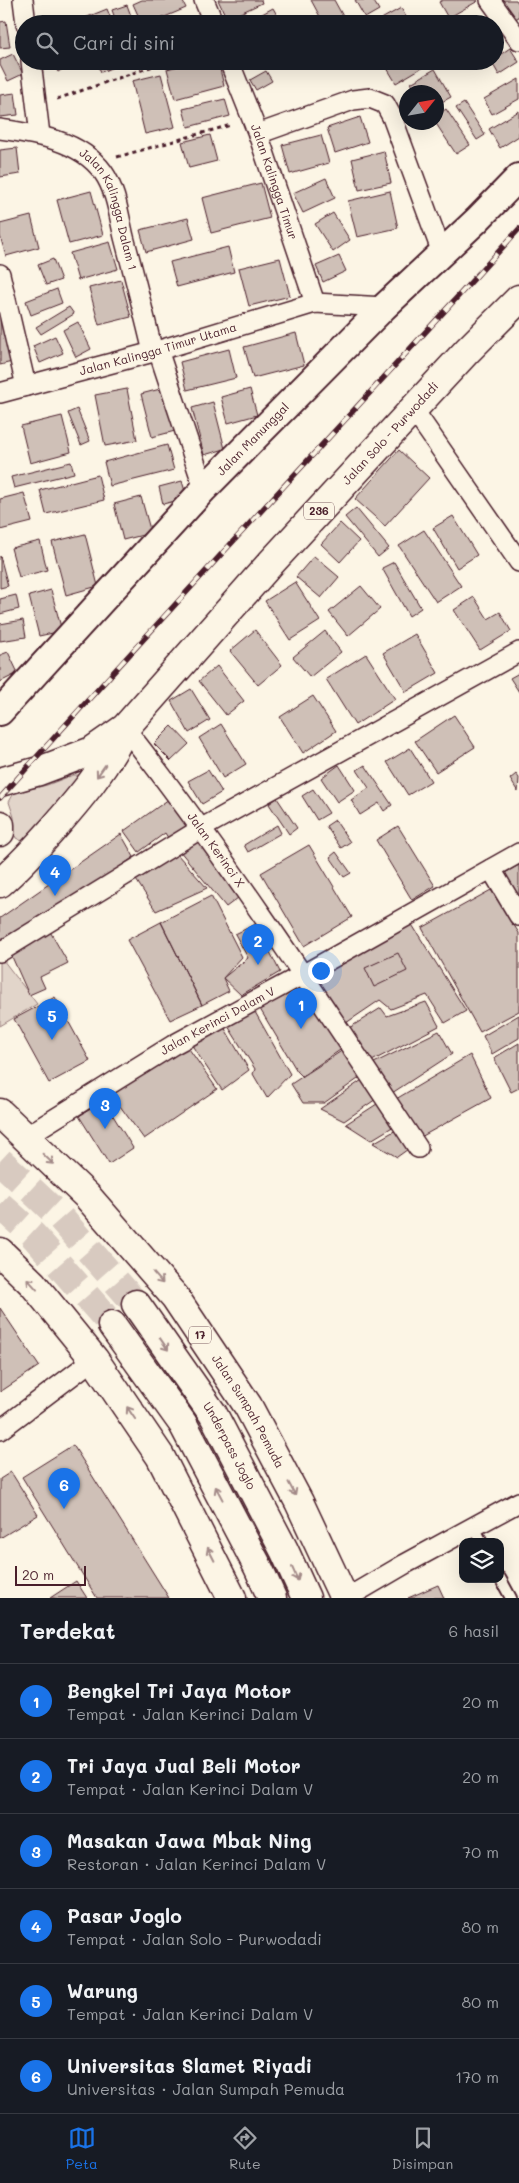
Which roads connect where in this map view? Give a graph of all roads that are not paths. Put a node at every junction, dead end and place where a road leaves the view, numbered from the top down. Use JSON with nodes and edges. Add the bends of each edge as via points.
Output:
{"nodes":[{"id":1,"x":23,"y":0,"type":"edge"},
{"id":2,"x":204,"y":0,"type":"edge"},
{"id":3,"x":490,"y":0,"type":"edge"},
{"id":4,"x":25,"y":15,"type":"edge"},
{"id":5,"x":210,"y":15,"type":"edge"},
{"id":6,"x":501,"y":15,"type":"edge"},
{"id":7,"x":504,"y":19,"type":"edge"},
{"id":8,"x":519,"y":40,"type":"edge"},
{"id":9,"x":31,"y":70,"type":"edge"},
{"id":10,"x":233,"y":70,"type":"edge"},
{"id":11,"x":255,"y":126,"type":"junction"},
{"id":12,"x":0,"y":129,"type":"edge"},
{"id":13,"x":40,"y":135,"type":"junction"},
{"id":14,"x":519,"y":177,"type":"edge"},
{"id":15,"x":442,"y":253,"type":"junction"},
{"id":16,"x":0,"y":274,"type":"edge"},
{"id":17,"x":519,"y":299,"type":"edge"},
{"id":18,"x":315,"y":303,"type":"junction"},
{"id":19,"x":384,"y":307,"type":"junction"},
{"id":20,"x":156,"y":351,"type":"junction"},
{"id":21,"x":26,"y":386,"type":"junction"},
{"id":22,"x":0,"y":393,"type":"edge"},
{"id":23,"x":413,"y":409,"type":"junction"},
{"id":24,"x":204,"y":489,"type":"junction"},
{"id":25,"x":519,"y":562,"type":"edge"},
{"id":26,"x":519,"y":652,"type":"edge"},
{"id":27,"x":0,"y":712,"type":"edge"},
{"id":28,"x":125,"y":728,"type":"junction"},
{"id":29,"x":0,"y":782,"type":"edge"},
{"id":30,"x":0,"y":825,"type":"edge"},
{"id":31,"x":202,"y":828,"type":"junction"},
{"id":32,"x":0,"y":832,"type":"edge"},
{"id":33,"x":519,"y":853,"type":"edge"},
{"id":34,"x":491,"y":869,"type":"junction"},
{"id":35,"x":0,"y":883,"type":"edge"},
{"id":36,"x":519,"y":916,"type":"edge"},
{"id":37,"x":0,"y":952,"type":"edge"},
{"id":38,"x":304,"y":974,"type":"junction"},
{"id":39,"x":0,"y":1113,"type":"edge"},
{"id":40,"x":25,"y":1137,"type":"junction"},
{"id":41,"x":418,"y":1148,"type":"dead end"},
{"id":42,"x":0,"y":1252,"type":"edge"},
{"id":43,"x":136,"y":1304,"type":"tunnel mouth"},
{"id":44,"x":112,"y":1325,"type":"tunnel mouth"},
{"id":45,"x":94,"y":1359,"type":"junction"},
{"id":46,"x":0,"y":1430,"type":"edge"},
{"id":47,"x":519,"y":1502,"type":"edge"},
{"id":48,"x":478,"y":1534,"type":"edge"},
{"id":49,"x":503,"y":1583,"type":"edge"},
{"id":50,"x":232,"y":1598,"type":"edge"},
{"id":51,"x":272,"y":1598,"type":"edge"},
{"id":52,"x":306,"y":1598,"type":"edge"},
{"id":53,"x":346,"y":1598,"type":"edge"},
{"id":54,"x":511,"y":1598,"type":"edge"}],
"edges":[{"from":1,"to":4,"type":"street"},
{"from":2,"to":5,"type":"street"},
{"from":3,"to":6,"type":"street"},
{"from":7,"to":8,"type":"street"},
{"from":9,"to":13,"type":"street"},
{"from":10,"to":11,"type":"street","name":"Jalan Kalingga Timur"},
{"from":11,"to":15,"type":"street","via":[[353,100],[370,98],[385,104]]},
{"from":11,"to":18,"type":"street","name":"Jalan Kalingga Timur"},
{"from":12,"to":13,"type":"street","name":"Jalan Kalingga Dalam 1"},
{"from":13,"to":20,"type":"street","name":"Jalan Kalingga Dalam 1","via":[[68,146],[103,171],[115,198]]},
{"from":14,"to":15,"type":"street","name":"Jalan Manunggal"},
{"from":15,"to":19,"type":"street","name":"Jalan Manunggal"},
{"from":16,"to":21,"type":"street"},
{"from":17,"to":23,"type":"main road","name":"Jalan Solo - Purwodadi","number":"236"},
{"from":18,"to":19,"type":"street","name":"Jalan Kalingga Timur Utama"},
{"from":18,"to":20,"type":"street","name":"Jalan Kalingga Timur Utama"},
{"from":19,"to":24,"type":"street","name":"Jalan Manunggal"},
{"from":20,"to":21,"type":"street","name":"Jalan Kalingga Timur Utama"},
{"from":20,"to":24,"type":"street","name":"Jalan Kalingga Dalam 1"},
{"from":21,"to":22,"type":"street","name":"Jalan Kalingga Timur Utama"},
{"from":23,"to":25,"type":"street"},
{"from":23,"to":28,"type":"main road","name":"Jalan Solo - Purwodadi","number":"236"},
{"from":24,"to":27,"type":"street","name":"Jalan Manunggal"},
{"from":26,"to":31,"type":"street"},
{"from":28,"to":29,"type":"main road","name":"Jalan Solo - Purwodadi","number":"236","via":[[92,751]]},
{"from":28,"to":31,"type":"street","name":"Jalan Kerinci X"},
{"from":28,"to":35,"type":"main road","name":"Jalan Solo - Purwodadi","number":"236","one_way":true,"via":[[111,757],[89,788],[24,862]]},
{"from":30,"to":32,"type":"main road"},
{"from":31,"to":37,"type":"street"},
{"from":31,"to":38,"type":"street","name":"Jalan Kerinci X"},
{"from":33,"to":34,"type":"street","name":"Jalan Kerinci Dalam V"},
{"from":34,"to":36,"type":"street"},
{"from":34,"to":38,"type":"street","name":"Jalan Kerinci Dalam V"},
{"from":38,"to":40,"type":"street","name":"Jalan Kerinci Dalam V","via":[[173,1045]]},
{"from":38,"to":41,"type":"street","name":"Jalan Kerinci X"},
{"from":39,"to":40,"type":"main road","name":"Jalan Sumpah Pemuda","number":"17"},
{"from":40,"to":53,"type":"main road","name":"Jalan Sumpah Pemuda","number":"17","one_way":true,"via":[[87,1196],[175,1297],[248,1406]]},
{"from":45,"to":42,"type":"main road","one_way":true,"via":[[33,1284]]},
{"from":43,"to":52,"type":"main road","name":"Underpass Joglo","one_way":true,"via":[[213,1414]]},
{"from":51,"to":44,"type":"main road","one_way":true,"via":[[183,1424]]},
{"from":45,"to":46,"type":"street"},
{"from":50,"to":45,"type":"main road","one_way":true,"via":[[160,1456]]},
{"from":47,"to":48,"type":"street"},
{"from":48,"to":53,"type":"street"},
{"from":49,"to":54,"type":"lane"}]}
